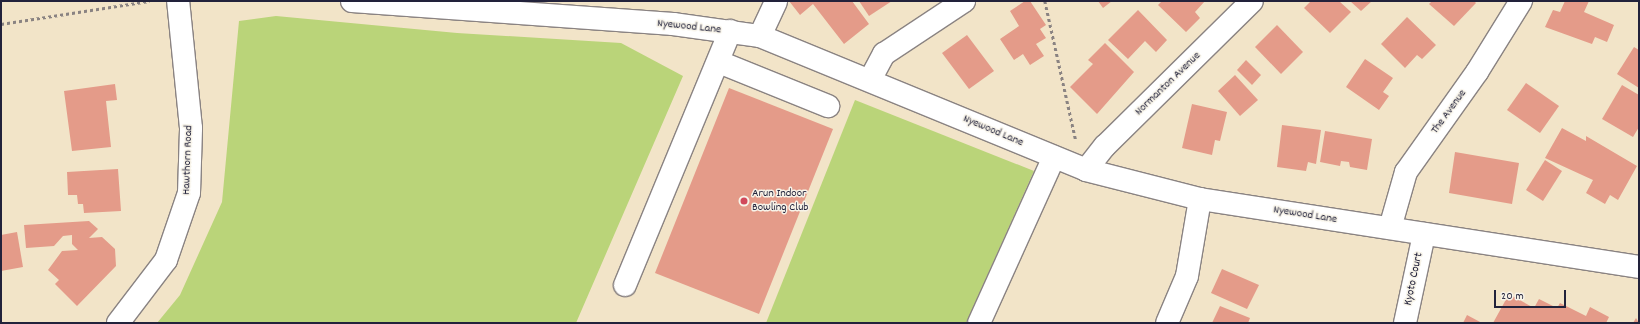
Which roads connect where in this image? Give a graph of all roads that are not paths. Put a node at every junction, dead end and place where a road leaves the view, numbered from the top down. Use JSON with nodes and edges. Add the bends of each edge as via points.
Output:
{"nodes":[{"id":1,"x":178,"y":1,"type":"edge"},
{"id":2,"x":352,"y":1,"type":"edge"},
{"id":3,"x":776,"y":1,"type":"edge"},
{"id":4,"x":964,"y":1,"type":"edge"},
{"id":5,"x":1252,"y":1,"type":"edge"},
{"id":6,"x":1521,"y":1,"type":"edge"},
{"id":7,"x":730,"y":31,"type":"junction"},
{"id":8,"x":760,"y":36,"type":"junction"},
{"id":9,"x":719,"y":62,"type":"junction"},
{"id":10,"x":870,"y":80,"type":"junction"},
{"id":11,"x":828,"y":106,"type":"dead end"},
{"id":12,"x":1054,"y":157,"type":"junction"},
{"id":13,"x":1082,"y":168,"type":"junction"},
{"id":14,"x":1200,"y":199,"type":"junction"},
{"id":15,"x":1390,"y":228,"type":"junction"},
{"id":16,"x":1424,"y":234,"type":"junction"},
{"id":17,"x":1639,"y":267,"type":"edge"},
{"id":18,"x":626,"y":285,"type":"dead end"},
{"id":19,"x":118,"y":323,"type":"edge"},
{"id":20,"x":979,"y":323,"type":"edge"},
{"id":21,"x":1167,"y":323,"type":"edge"},
{"id":22,"x":1405,"y":323,"type":"edge"}],
"edges":[{"from":1,"to":19,"type":"street","name":"Hawthorn Road","via":[[191,128],[189,193],[166,260]]},
{"from":2,"to":7,"type":"street","name":"Nyewood Lane"},
{"from":3,"to":8,"type":"street"},
{"from":4,"to":10,"type":"street","via":[[884,54]]},
{"from":5,"to":13,"type":"street","name":"Normanton Avenue"},
{"from":6,"to":15,"type":"street","name":"The Avenue","via":[[1477,72],[1406,172]]},
{"from":7,"to":8,"type":"street","name":"Nyewood Lane"},
{"from":7,"to":9,"type":"street"},
{"from":8,"to":10,"type":"street","name":"Nyewood Lane"},
{"from":9,"to":11,"type":"street"},
{"from":9,"to":18,"type":"street"},
{"from":10,"to":12,"type":"street","name":"Nyewood Lane"},
{"from":12,"to":13,"type":"street","name":"Nyewood Lane"},
{"from":12,"to":20,"type":"street"},
{"from":13,"to":14,"type":"street","name":"Nyewood Lane"},
{"from":14,"to":15,"type":"street","name":"Nyewood Lane"},
{"from":14,"to":21,"type":"street","via":[[1196,238],[1187,276]]},
{"from":15,"to":16,"type":"street","name":"Nyewood Lane"},
{"from":16,"to":17,"type":"street","name":"Nyewood Lane"},
{"from":16,"to":22,"type":"street","name":"Kyoto Court"}]}
